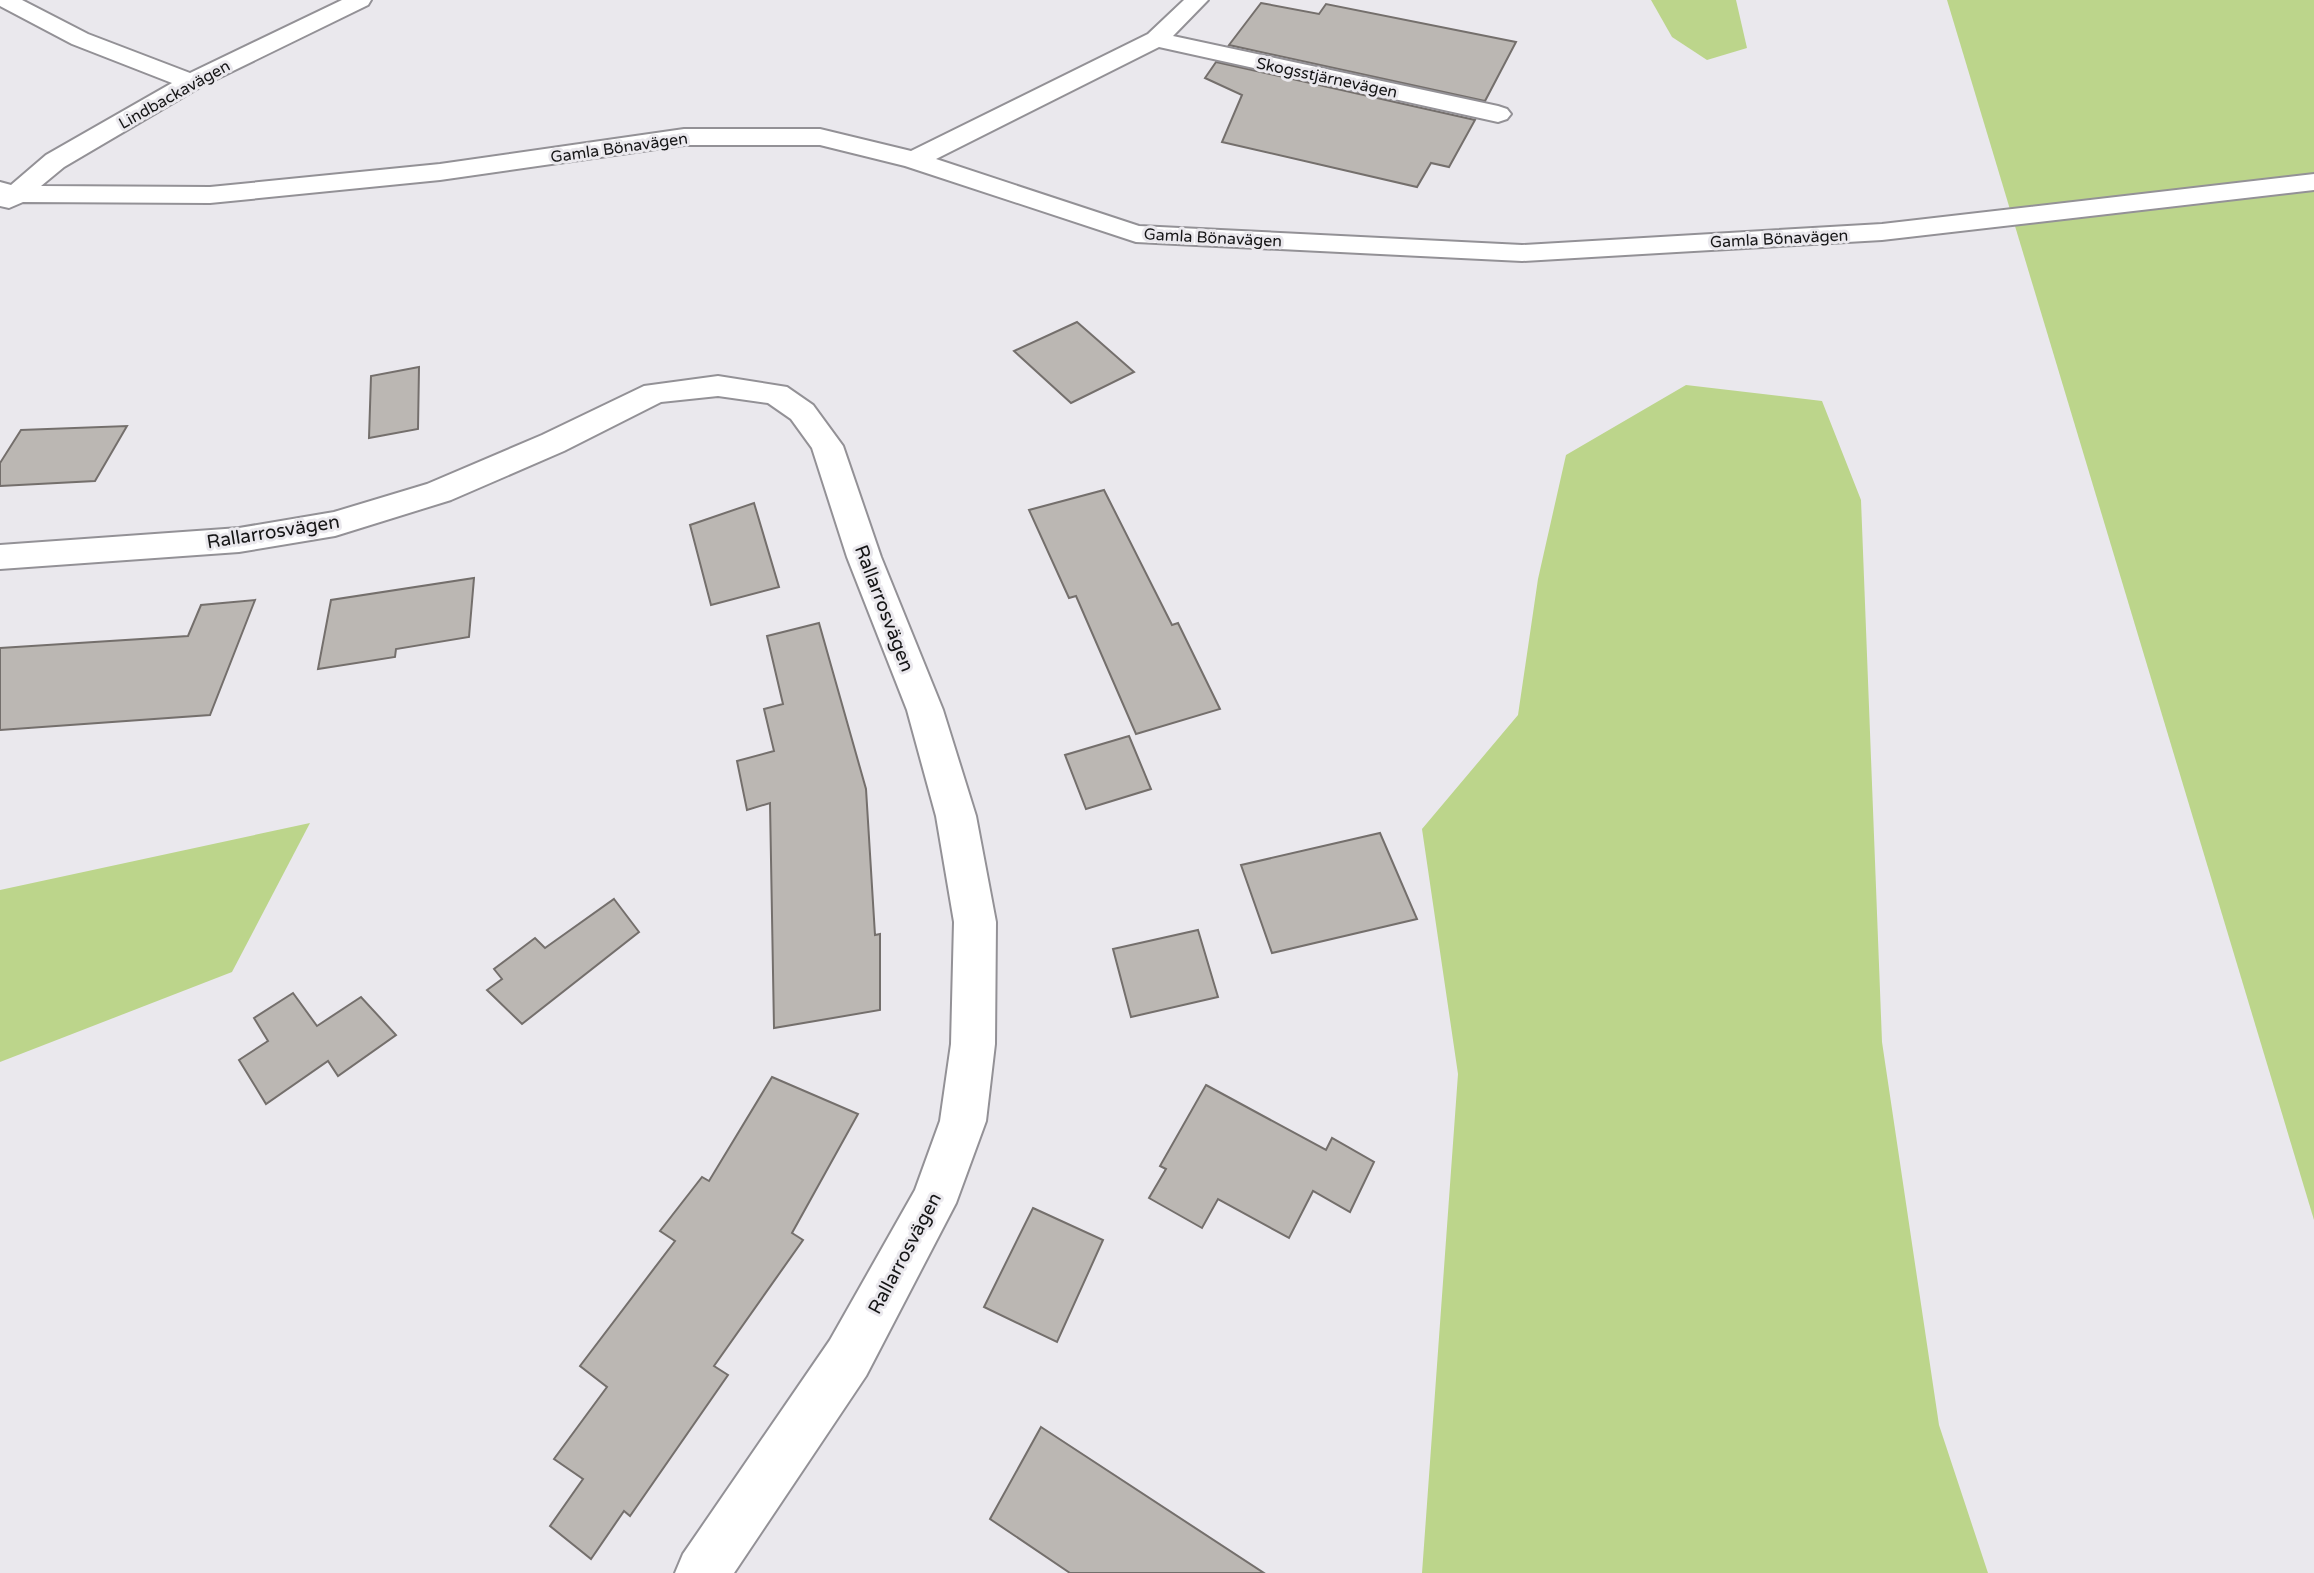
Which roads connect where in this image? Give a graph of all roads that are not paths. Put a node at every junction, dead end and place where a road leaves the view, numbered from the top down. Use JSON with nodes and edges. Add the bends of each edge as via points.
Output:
{"nodes":[{"id":1,"x":5,"y":0,"type":"edge"},
{"id":2,"x":360,"y":0,"type":"edge"},
{"id":3,"x":1197,"y":0,"type":"edge"},
{"id":4,"x":1156,"y":39,"type":"junction"},
{"id":5,"x":191,"y":82,"type":"junction"},
{"id":6,"x":1498,"y":114,"type":"dead end"},
{"id":7,"x":914,"y":160,"type":"junction"},
{"id":8,"x":2314,"y":182,"type":"edge"},
{"id":9,"x":5,"y":197,"type":"edge"},
{"id":10,"x":0,"y":557,"type":"edge"},
{"id":11,"x":702,"y":1573,"type":"edge"}],
"edges":[{"from":1,"to":5,"type":"street","via":[[80,39]]},
{"from":2,"to":5,"type":"street","name":"Lindbackavägen"},
{"from":3,"to":4,"type":"street"},
{"from":4,"to":6,"type":"street","name":"Skogsstjärnevägen"},
{"from":4,"to":7,"type":"street"},
{"from":5,"to":9,"type":"street","name":"Lindbackavägen","via":[[55,161]]},
{"from":7,"to":8,"type":"street","name":"Gamla Bönavägen","via":[[1136,233],[1522,253],[1882,232]]},
{"from":7,"to":9,"type":"street","name":"Gamla Bönavägen","via":[[820,137],[684,137],[440,172],[210,195]]},
{"from":10,"to":11,"type":"street","name":"Rallarrosvägen","via":[[239,540],[335,524],[439,492],[655,393],[718,386],[776,394],[802,412],[827,446],[864,557],[925,710],[956,816],[975,922],[973,1044],[963,1121],[933,1203],[848,1358]]}]}
